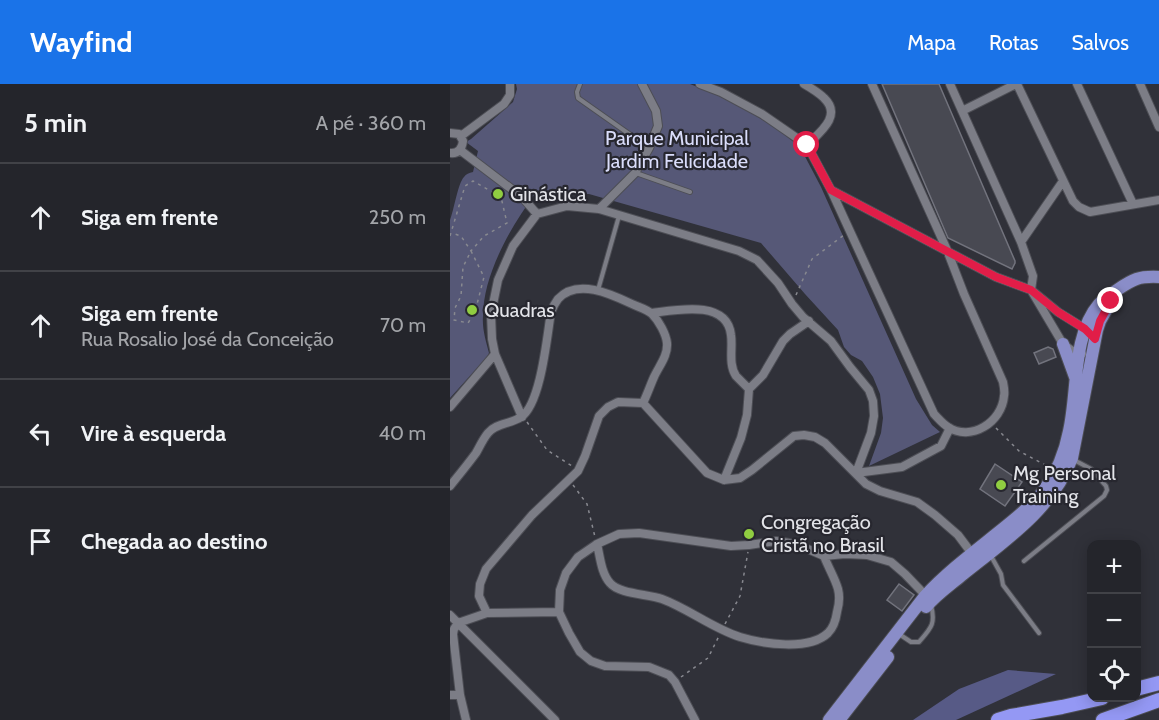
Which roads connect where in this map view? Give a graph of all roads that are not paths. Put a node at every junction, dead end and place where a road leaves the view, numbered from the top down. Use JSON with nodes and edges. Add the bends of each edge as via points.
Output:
{"nodes":[{"id":1,"x":510,"y":84,"type":"edge"},
{"id":2,"x":580,"y":84,"type":"edge"},
{"id":3,"x":642,"y":84,"type":"edge"},
{"id":4,"x":700,"y":84,"type":"edge"},
{"id":5,"x":804,"y":84,"type":"edge"},
{"id":6,"x":872,"y":84,"type":"edge"},
{"id":7,"x":950,"y":84,"type":"edge"},
{"id":8,"x":1016,"y":84,"type":"edge"},
{"id":9,"x":1077,"y":84,"type":"edge"},
{"id":10,"x":1140,"y":84,"type":"edge"},
{"id":11,"x":719,"y":88,"type":"edge"},
{"id":12,"x":962,"y":111,"type":"junction"},
{"id":13,"x":1159,"y":127,"type":"edge"},
{"id":14,"x":450,"y":133,"type":"edge"},
{"id":15,"x":460,"y":136,"type":"junction"},
{"id":16,"x":807,"y":145,"type":"junction"},
{"id":17,"x":649,"y":148,"type":"junction"},
{"id":18,"x":460,"y":150,"type":"junction"},
{"id":19,"x":450,"y":153,"type":"edge"},
{"id":20,"x":635,"y":173,"type":"junction"},
{"id":21,"x":1063,"y":181,"type":"junction"},
{"id":22,"x":831,"y":190,"type":"junction"},
{"id":23,"x":690,"y":192,"type":"dead end"},
{"id":24,"x":1159,"y":200,"type":"edge"},
{"id":25,"x":1133,"y":204,"type":"junction"},
{"id":26,"x":599,"y":208,"type":"junction"},
{"id":27,"x":537,"y":214,"type":"junction"},
{"id":28,"x":620,"y":214,"type":"junction"},
{"id":29,"x":1021,"y":242,"type":"junction"},
{"id":30,"x":947,"y":250,"type":"junction"},
{"id":31,"x":1159,"y":277,"type":"edge"},
{"id":32,"x":1120,"y":288,"type":"junction"},
{"id":33,"x":1031,"y":290,"type":"junction"},
{"id":34,"x":598,"y":291,"type":"junction"},
{"id":35,"x":652,"y":313,"type":"junction"},
{"id":36,"x":809,"y":321,"type":"junction"},
{"id":37,"x":1085,"y":329,"type":"junction"},
{"id":38,"x":1095,"y":339,"type":"junction"},
{"id":39,"x":1063,"y":344,"type":"junction"},
{"id":40,"x":1079,"y":353,"type":"junction"},
{"id":41,"x":495,"y":354,"type":"junction"},
{"id":42,"x":1092,"y":357,"type":"junction"},
{"id":43,"x":1076,"y":382,"type":"junction"},
{"id":44,"x":749,"y":389,"type":"junction"},
{"id":45,"x":644,"y":403,"type":"junction"},
{"id":46,"x":450,"y":407,"type":"edge"},
{"id":47,"x":522,"y":417,"type":"junction"},
{"id":48,"x":950,"y":428,"type":"junction"},
{"id":49,"x":1067,"y":456,"type":"junction"},
{"id":50,"x":856,"y":473,"type":"junction"},
{"id":51,"x":724,"y":480,"type":"junction"},
{"id":52,"x":450,"y":486,"type":"edge"},
{"id":53,"x":597,"y":544,"type":"junction"},
{"id":54,"x":989,"y":553,"type":"junction"},
{"id":55,"x":824,"y":556,"type":"junction"},
{"id":56,"x":975,"y":557,"type":"junction"},
{"id":57,"x":1024,"y":561,"type":"dead end"},
{"id":58,"x":928,"y":599,"type":"junction"},
{"id":59,"x":559,"y":612,"type":"junction"},
{"id":60,"x":487,"y":613,"type":"junction"},
{"id":61,"x":450,"y":615,"type":"edge"},
{"id":62,"x":458,"y":623,"type":"junction"},
{"id":63,"x":1039,"y":633,"type":"dead end"},
{"id":64,"x":900,"y":634,"type":"junction"},
{"id":65,"x":1159,"y":683,"type":"edge"},
{"id":66,"x":1141,"y":688,"type":"edge"},
{"id":67,"x":460,"y":694,"type":"junction"},
{"id":68,"x":450,"y":695,"type":"edge"},
{"id":69,"x":1159,"y":699,"type":"edge"},
{"id":70,"x":1087,"y":701,"type":"edge"},
{"id":71,"x":466,"y":720,"type":"edge"},
{"id":72,"x":555,"y":720,"type":"edge"},
{"id":73,"x":695,"y":720,"type":"edge"},
{"id":74,"x":829,"y":720,"type":"edge"},
{"id":75,"x":839,"y":720,"type":"edge"},
{"id":76,"x":998,"y":720,"type":"edge"},
{"id":77,"x":1103,"y":720,"type":"edge"}],
"edges":[{"from":1,"to":15,"type":"street","via":[[510,95],[504,104]]},
{"from":2,"to":17,"type":"lane","via":[[578,98]]},
{"from":3,"to":17,"type":"street","via":[[656,111],[658,126]]},
{"from":4,"to":11,"type":"street"},
{"from":5,"to":16,"type":"street","via":[[826,99],[831,116]]},
{"from":6,"to":30,"type":"street"},
{"from":7,"to":12,"type":"street"},
{"from":8,"to":12,"type":"street"},
{"from":8,"to":21,"type":"street"},
{"from":9,"to":25,"type":"street"},
{"from":10,"to":13,"type":"street"},
{"from":11,"to":16,"type":"street"},
{"from":12,"to":29,"type":"street"},
{"from":14,"to":15,"type":"street"},
{"from":15,"to":18,"type":"street"},
{"from":16,"to":22,"type":"street"},
{"from":17,"to":20,"type":"street"},
{"from":18,"to":19,"type":"street"},
{"from":18,"to":27,"type":"street","via":[[522,197]]},
{"from":20,"to":23,"type":"lane"},
{"from":20,"to":26,"type":"street"},
{"from":21,"to":25,"type":"street","via":[[1073,201],[1084,211]]},
{"from":21,"to":29,"type":"street"},
{"from":22,"to":30,"type":"street"},
{"from":22,"to":48,"type":"street","via":[[934,414]]},
{"from":24,"to":25,"type":"street"},
{"from":26,"to":27,"type":"street","via":[[567,206]]},
{"from":26,"to":28,"type":"street"},
{"from":27,"to":41,"type":"street","via":[[513,246],[498,280],[491,314]]},
{"from":28,"to":34,"type":"lane"},
{"from":28,"to":36,"type":"street","via":[[739,251],[756,260]]},
{"from":29,"to":33,"type":"street","via":[[1033,276]]},
{"from":30,"to":33,"type":"street","via":[[996,277]]},
{"from":30,"to":48,"type":"street","via":[[1003,382],[1004,396],[991,424],[973,432]]},
{"from":31,"to":32,"type":"main road","via":[[1138,278]]},
{"from":32,"to":37,"type":"main road","via":[[1098,306]]},
{"from":32,"to":38,"type":"main road","via":[[1100,321]]},
{"from":33,"to":37,"type":"street"},
{"from":33,"to":39,"type":"street"},
{"from":34,"to":35,"type":"street"},
{"from":34,"to":47,"type":"street","via":[[574,290],[556,301],[538,386]]},
{"from":35,"to":44,"type":"street","via":[[694,308],[714,312],[726,320],[735,374]]},
{"from":35,"to":45,"type":"street","via":[[667,340],[667,349]]},
{"from":36,"to":44,"type":"street","via":[[783,341],[763,375]]},
{"from":36,"to":50,"type":"street","via":[[831,341],[869,390],[873,401],[871,432]]},
{"from":37,"to":38,"type":"street"},
{"from":37,"to":40,"type":"main road"},
{"from":38,"to":42,"type":"main road"},
{"from":39,"to":40,"type":"street"},
{"from":39,"to":43,"type":"main road"},
{"from":40,"to":42,"type":"street"},
{"from":40,"to":43,"type":"main road"},
{"from":41,"to":46,"type":"street"},
{"from":41,"to":47,"type":"street"},
{"from":42,"to":49,"type":"main road"},
{"from":43,"to":49,"type":"main road"},
{"from":44,"to":51,"type":"street","via":[[741,438]]},
{"from":45,"to":51,"type":"street","via":[[707,473]]},
{"from":45,"to":60,"type":"street","via":[[618,402],[599,416],[578,471],[532,515],[486,569],[479,596]]},
{"from":47,"to":52,"type":"street","via":[[493,428]]},
{"from":48,"to":50,"type":"street","via":[[940,446],[902,467]]},
{"from":49,"to":54,"type":"main road","via":[[1068,470],[1049,499]]},
{"from":49,"to":56,"type":"main road","via":[[1043,491]]},
{"from":49,"to":57,"type":"lane","via":[[1093,470],[1107,490]]},
{"from":50,"to":51,"type":"street","via":[[825,443],[804,435],[794,436],[740,478]]},
{"from":50,"to":56,"type":"street","via":[[880,491],[926,508],[958,535]]},
{"from":53,"to":55,"type":"street","via":[[619,534],[639,533],[730,546],[776,541]]},
{"from":53,"to":55,"type":"street","via":[[602,568],[610,583],[619,589],[661,598],[739,637],[766,643],[803,644],[830,632],[839,603],[838,589]]},
{"from":53,"to":59,"type":"street","via":[[578,557],[566,573]]},
{"from":54,"to":56,"type":"main road"},
{"from":54,"to":63,"type":"lane","via":[[1003,585]]},
{"from":55,"to":58,"type":"street","via":[[867,555],[891,562]]},
{"from":56,"to":58,"type":"main road","via":[[936,584]]},
{"from":58,"to":64,"type":"main road"},
{"from":58,"to":64,"type":"lane","via":[[934,615],[932,627],[919,642],[911,642]]},
{"from":59,"to":60,"type":"street"},
{"from":59,"to":73,"type":"street","via":[[580,652],[591,661],[605,666],[649,668],[669,675]]},
{"from":60,"to":62,"type":"street"},
{"from":61,"to":62,"type":"street"},
{"from":62,"to":67,"type":"street","via":[[453,634]]},
{"from":62,"to":72,"type":"street"},
{"from":64,"to":74,"type":"main road"},
{"from":64,"to":75,"type":"main road"},
{"from":65,"to":66,"type":"highway"},
{"from":67,"to":68,"type":"street"},
{"from":67,"to":71,"type":"street"},
{"from":69,"to":77,"type":"highway"},
{"from":70,"to":76,"type":"highway"}]}
